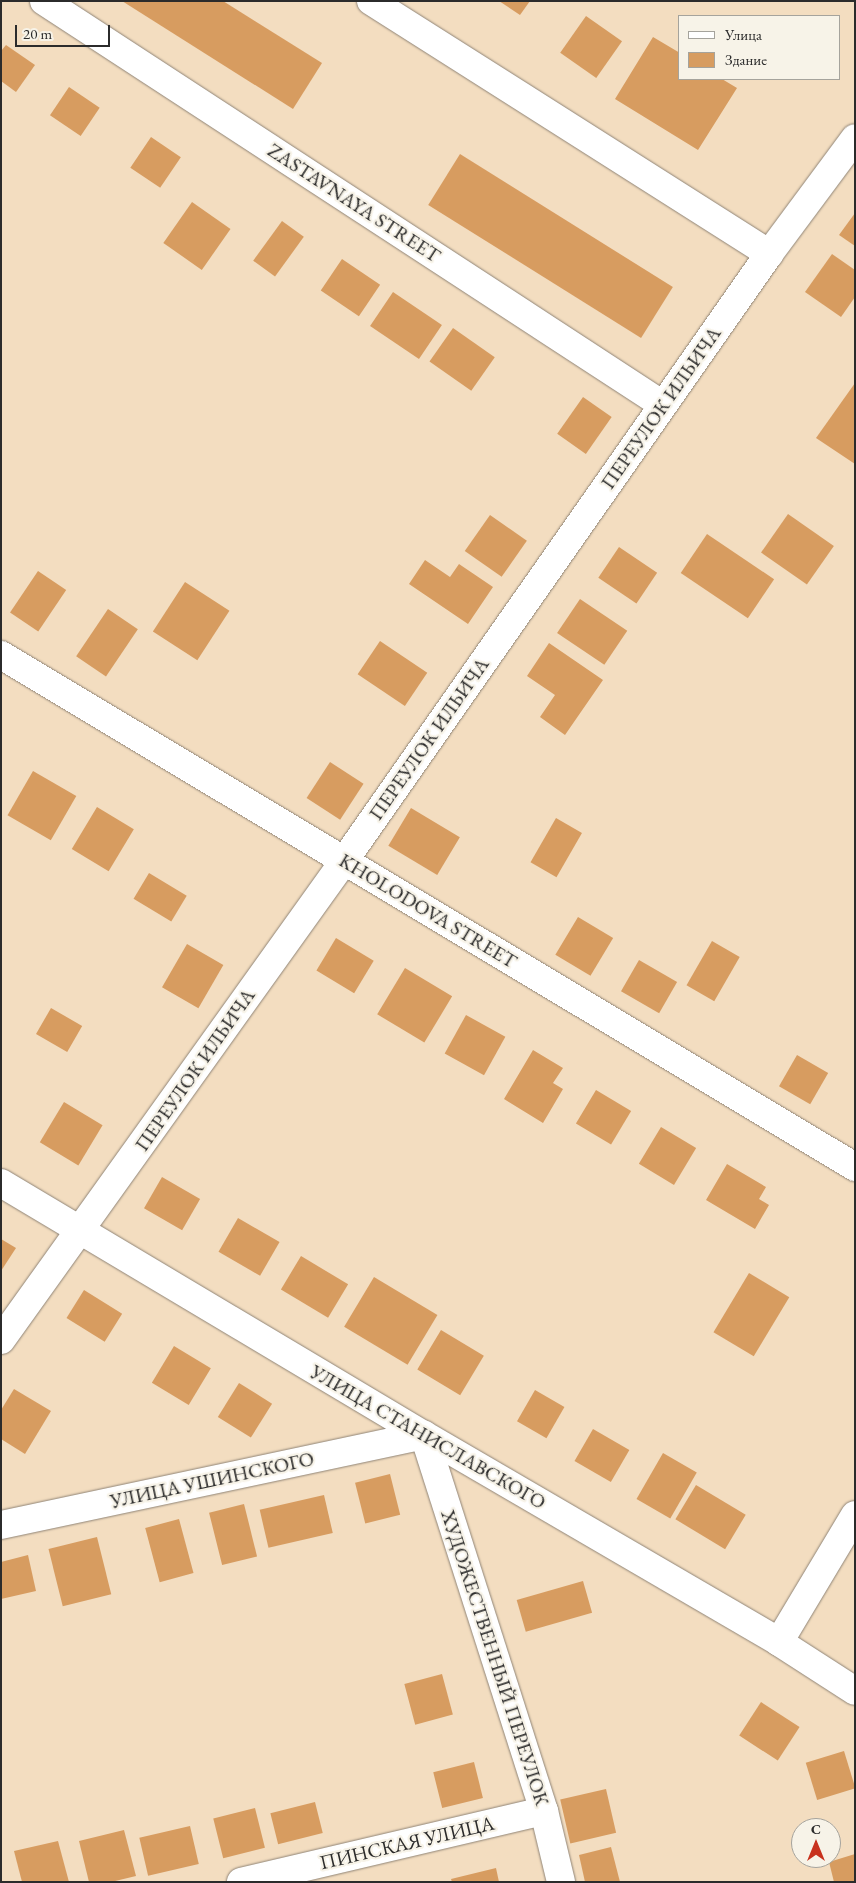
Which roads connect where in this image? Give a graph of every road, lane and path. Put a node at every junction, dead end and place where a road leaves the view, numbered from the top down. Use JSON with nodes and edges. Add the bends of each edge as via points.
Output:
{"nodes":[{"id":1,"x":44,"y":1,"type":"edge"},
{"id":2,"x":371,"y":1,"type":"edge"},
{"id":3,"x":855,"y":138,"type":"edge"},
{"id":4,"x":769,"y":254,"type":"junction"},
{"id":5,"x":663,"y":405,"type":"junction"},
{"id":6,"x":1,"y":655,"type":"edge"},
{"id":7,"x":344,"y":861,"type":"junction"},
{"id":8,"x":855,"y":1167,"type":"edge"},
{"id":9,"x":1,"y":1183,"type":"edge"},
{"id":10,"x":81,"y":1232,"type":"junction"},
{"id":11,"x":1,"y":1340,"type":"edge"},
{"id":12,"x":424,"y":1435,"type":"junction"},
{"id":13,"x":855,"y":1515,"type":"edge"},
{"id":14,"x":1,"y":1524,"type":"edge"},
{"id":15,"x":779,"y":1642,"type":"junction"},
{"id":16,"x":855,"y":1691,"type":"edge"},
{"id":17,"x":544,"y":1811,"type":"junction"},
{"id":18,"x":241,"y":1882,"type":"edge"},
{"id":19,"x":561,"y":1882,"type":"edge"}],
"edges":[{"from":1,"to":5,"type":"street","name":"ZASTAVNAYA STREET"},
{"from":2,"to":4,"type":"street"},
{"from":3,"to":4,"type":"street","name":"ПЕРЕУЛОК ИЛЬИЧА"},
{"from":4,"to":5,"type":"street","name":"ПЕРЕУЛОК ИЛЬИЧА"},
{"from":5,"to":7,"type":"street","name":"ПЕРЕУЛОК ИЛЬИЧА"},
{"from":6,"to":7,"type":"street","name":"KHOLODOVA STREET"},
{"from":7,"to":8,"type":"street","name":"KHOLODOVA STREET"},
{"from":7,"to":10,"type":"street","name":"ПЕРЕУЛОК ИЛЬИЧА"},
{"from":9,"to":10,"type":"street","name":"УЛИЦА СТАНИСЛАВСКОГО"},
{"from":10,"to":11,"type":"street","name":"ПЕРЕУЛОК ИЛЬИЧА"},
{"from":10,"to":12,"type":"street","name":"УЛИЦА СТАНИСЛАВСКОГО"},
{"from":12,"to":14,"type":"street","name":"УЛИЦА УШИНСКОГО"},
{"from":12,"to":15,"type":"street","name":"УЛИЦА СТАНИСЛАВСКОГО"},
{"from":12,"to":17,"type":"street","name":"ХУДОЖЕСТВЕННЫЙ ПЕРЕУЛОК"},
{"from":13,"to":15,"type":"street"},
{"from":15,"to":16,"type":"street","name":"УЛИЦА СТАНИСЛАВСКОГО"},
{"from":17,"to":18,"type":"street","name":"ПИНСКАЯ УЛИЦА"},
{"from":17,"to":19,"type":"street","name":"ХУДОЖЕСТВЕННЫЙ ПЕРЕУЛОК"}]}
